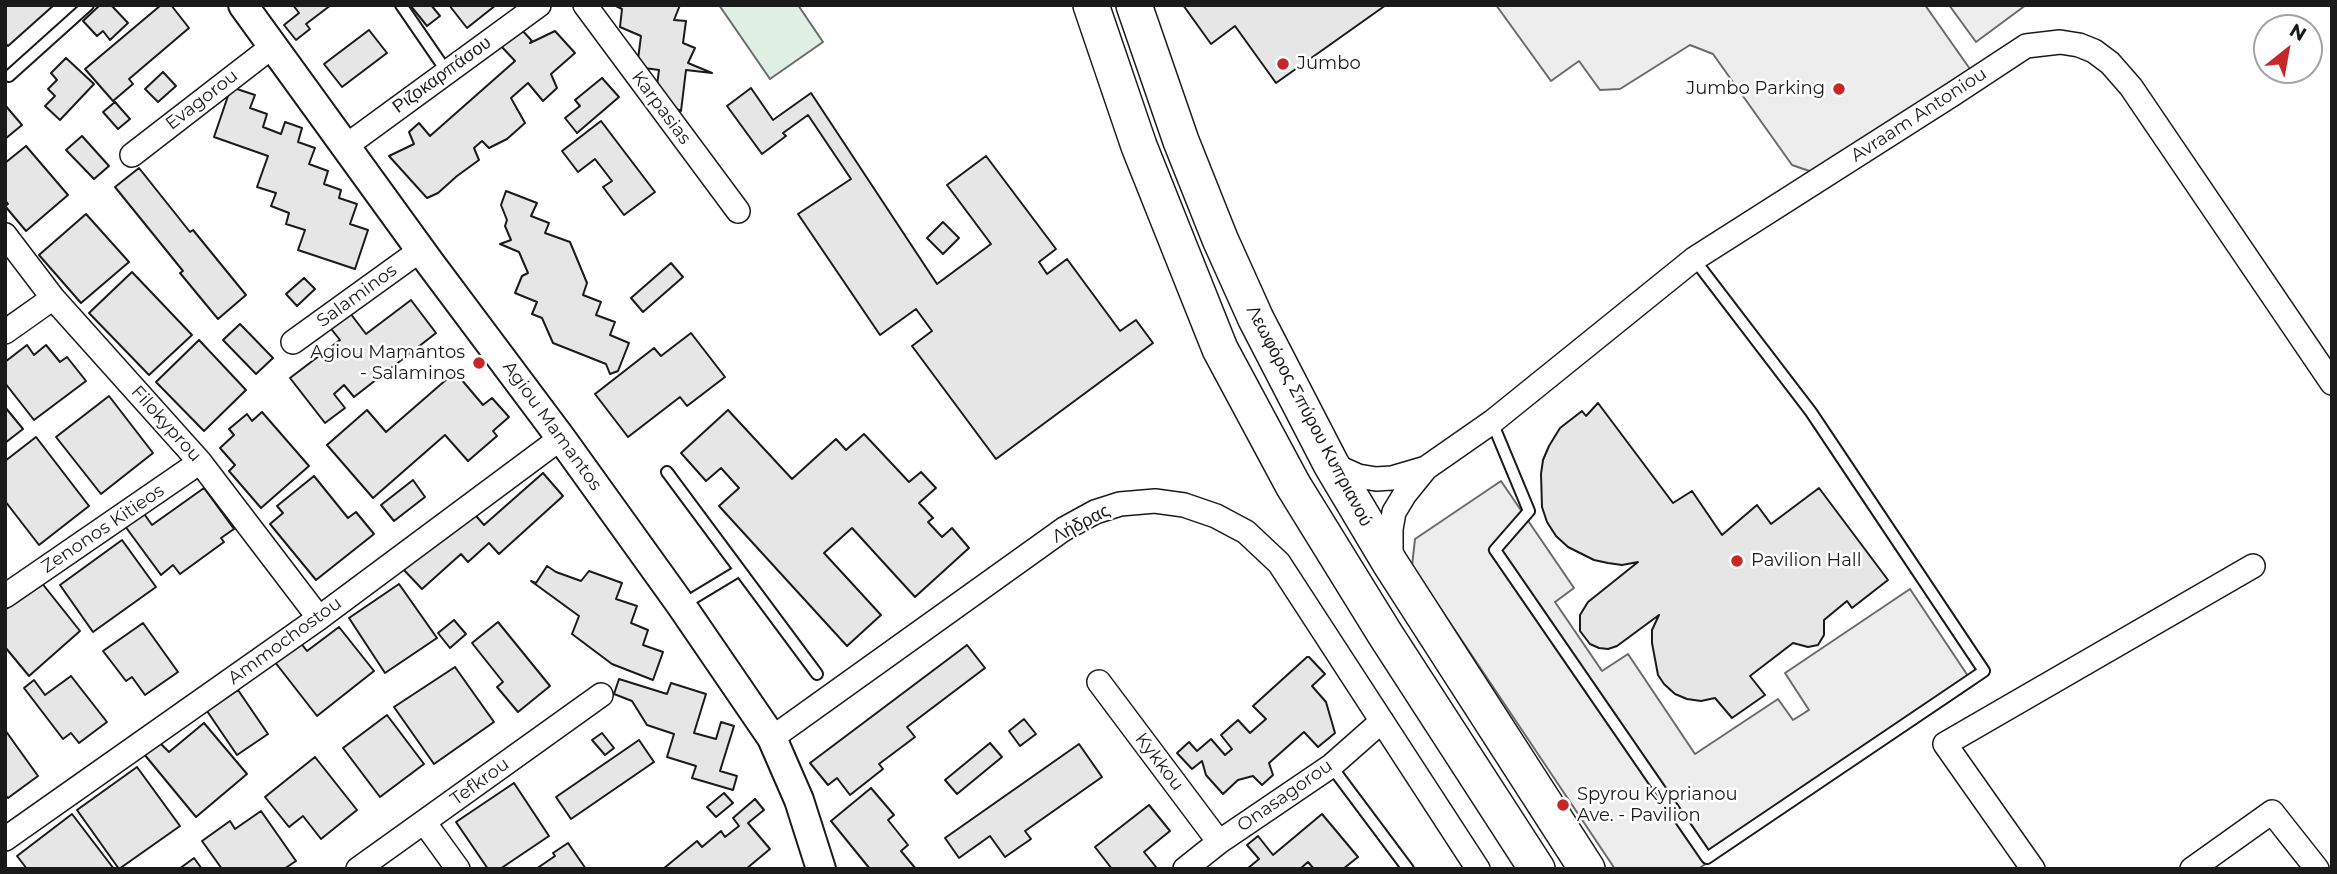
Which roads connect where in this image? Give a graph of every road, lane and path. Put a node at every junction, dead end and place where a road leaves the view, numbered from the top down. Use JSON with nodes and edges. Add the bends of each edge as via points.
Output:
{"nodes":[{"id":1,"x":88,"y":5,"type":"edge"},
{"id":2,"x":243,"y":5,"type":"edge"},
{"id":3,"x":401,"y":5,"type":"edge"},
{"id":4,"x":539,"y":5,"type":"edge"},
{"id":5,"x":585,"y":5,"type":"edge"},
{"id":6,"x":1091,"y":5,"type":"edge"},
{"id":7,"x":1134,"y":5,"type":"edge"},
{"id":8,"x":272,"y":46,"type":"junction"},
{"id":9,"x":447,"y":72,"type":"junction"},
{"id":10,"x":9,"y":76,"type":"dead end"},
{"id":11,"x":346,"y":146,"type":"junction"},
{"id":12,"x":132,"y":155,"type":"dead end"},
{"id":13,"x":738,"y":211,"type":"dead end"},
{"id":14,"x":5,"y":235,"type":"edge"},
{"id":15,"x":422,"y":249,"type":"junction"},
{"id":16,"x":1694,"y":259,"type":"junction"},
{"id":17,"x":53,"y":298,"type":"junction"},
{"id":18,"x":5,"y":332,"type":"edge"},
{"id":19,"x":293,"y":342,"type":"dead end"},
{"id":20,"x":2332,"y":383,"type":"edge"},
{"id":21,"x":1492,"y":422,"type":"junction"},
{"id":22,"x":561,"y":438,"type":"junction"},
{"id":23,"x":200,"y":462,"type":"junction"},
{"id":24,"x":1331,"y":464,"type":"junction"},
{"id":25,"x":1426,"y":468,"type":"junction"},
{"id":26,"x":667,"y":472,"type":"dead end"},
{"id":27,"x":1391,"y":563,"type":"junction"},
{"id":28,"x":2253,"y":566,"type":"dead end"},
{"id":29,"x":740,"y":570,"type":"junction"},
{"id":30,"x":5,"y":596,"type":"edge"},
{"id":31,"x":681,"y":606,"type":"junction"},
{"id":32,"x":319,"y":618,"type":"junction"},
{"id":33,"x":817,"y":674,"type":"dead end"},
{"id":34,"x":1099,"y":682,"type":"dead end"},
{"id":35,"x":601,"y":695,"type":"dead end"},
{"id":36,"x":1382,"y":722,"type":"junction"},
{"id":37,"x":772,"y":738,"type":"junction"},
{"id":38,"x":1331,"y":766,"type":"junction"},
{"id":39,"x":424,"y":821,"type":"junction"},
{"id":40,"x":5,"y":839,"type":"edge"},
{"id":41,"x":1219,"y":842,"type":"junction"},
{"id":42,"x":358,"y":869,"type":"edge"},
{"id":43,"x":458,"y":869,"type":"edge"},
{"id":44,"x":821,"y":869,"type":"edge"},
{"id":45,"x":1185,"y":869,"type":"edge"},
{"id":46,"x":1408,"y":869,"type":"edge"},
{"id":47,"x":1478,"y":869,"type":"edge"},
{"id":48,"x":1537,"y":869,"type":"edge"},
{"id":49,"x":1587,"y":869,"type":"edge"},
{"id":50,"x":2033,"y":869,"type":"edge"},
{"id":51,"x":2192,"y":869,"type":"edge"},
{"id":52,"x":2317,"y":869,"type":"edge"}],
"edges":[{"from":1,"to":10,"type":"lane"},
{"from":2,"to":8,"type":"street","name":"Agiou Mamantos"},
{"from":3,"to":9,"type":"lane"},
{"from":4,"to":9,"type":"street","name":"Ριζοκαρπάσου"},
{"from":5,"to":13,"type":"street","name":"Karpasias"},
{"from":6,"to":48,"type":"main road","via":[[1139,146],[1220,349],[1300,497]]},
{"from":7,"to":24,"type":"main road","name":"Λεωφόρος Σπύρου Κυπριανού","via":[[1220,239]]},
{"from":8,"to":11,"type":"street","name":"Agiou Mamantos"},
{"from":8,"to":12,"type":"street","name":"Evagorou"},
{"from":9,"to":11,"type":"street","name":"Ριζοκαρπάσου"},
{"from":11,"to":15,"type":"street","name":"Agiou Mamantos"},
{"from":14,"to":17,"type":"street","name":"Filokyprou"},
{"from":15,"to":19,"type":"street","name":"Salaminos"},
{"from":15,"to":22,"type":"street","name":"Agiou Mamantos"},
{"from":16,"to":20,"type":"street","name":"Avraam Antoniou","via":[[2025,46],[2078,45],[2110,63],[2131,87]]},
{"from":16,"to":21,"type":"street","name":"Avraam Antoniou"},
{"from":16,"to":21,"type":"lane","via":[[1811,412],[1983,671],[1707,858],[1495,550],[1529,511]]},
{"from":17,"to":18,"type":"street"},
{"from":17,"to":23,"type":"street","name":"Filokyprou"},
{"from":21,"to":25,"type":"street","name":"Avraam Antoniou"},
{"from":22,"to":31,"type":"street","name":"Agiou Mamantos"},
{"from":22,"to":32,"type":"street","name":"Ammochostou"},
{"from":23,"to":30,"type":"street","name":"Zenonos Kitieos"},
{"from":23,"to":32,"type":"street","name":"Filokyprou"},
{"from":24,"to":25,"type":"street","via":[[1376,479]]},
{"from":24,"to":27,"type":"main road","name":"Λεωφόρος Σπύρου Κυπριανού"},
{"from":25,"to":27,"type":"street","via":[[1394,512]]},
{"from":26,"to":29,"type":"lane"},
{"from":27,"to":49,"type":"main road","name":"Λεωφόρος Σπύρου Κυπριανού"},
{"from":28,"to":50,"type":"street","via":[[1945,744]]},
{"from":29,"to":31,"type":"lane"},
{"from":29,"to":33,"type":"lane"},
{"from":31,"to":37,"type":"street","name":"Agiou Mamantos"},
{"from":32,"to":40,"type":"street","name":"Ammochostou"},
{"from":34,"to":41,"type":"street","name":"Kykkou"},
{"from":35,"to":39,"type":"street","name":"Tefkrou"},
{"from":36,"to":37,"type":"street","name":"Λήδρας","via":[[1279,564],[1246,532],[1216,516],[1155,501],[1120,504],[1064,529]]},
{"from":36,"to":38,"type":"street","name":"Onasagorou"},
{"from":36,"to":47,"type":"street","name":"Λήδρας"},
{"from":37,"to":44,"type":"street","name":"Agiou Mamantos","via":[[799,800]]},
{"from":38,"to":41,"type":"street","name":"Onasagorou"},
{"from":38,"to":46,"type":"lane"},
{"from":39,"to":42,"type":"street","name":"Tefkrou"},
{"from":39,"to":43,"type":"street"},
{"from":41,"to":45,"type":"street","name":"Onasagorou"},
{"from":51,"to":52,"type":"street","via":[[2272,812]]}]}
